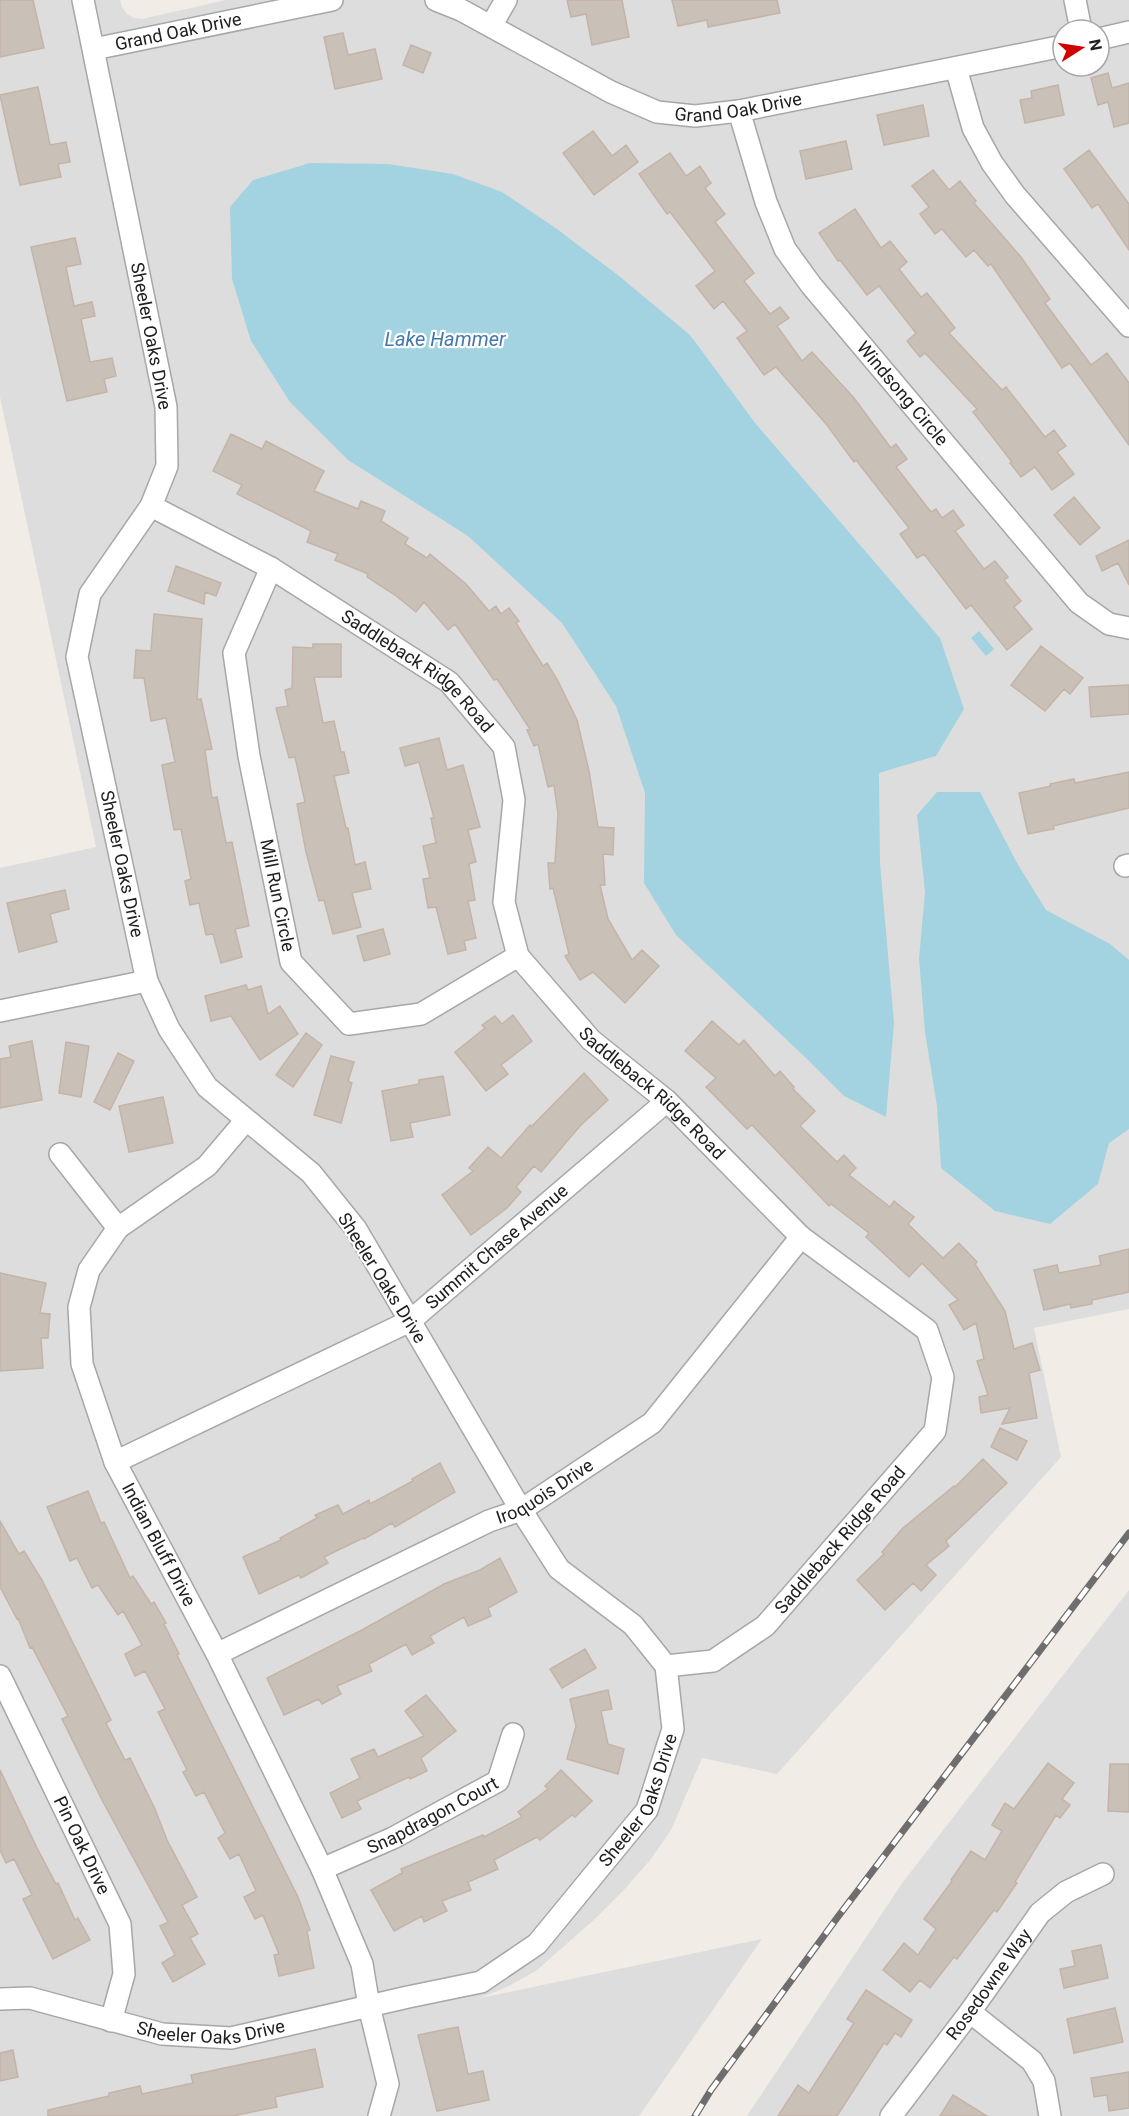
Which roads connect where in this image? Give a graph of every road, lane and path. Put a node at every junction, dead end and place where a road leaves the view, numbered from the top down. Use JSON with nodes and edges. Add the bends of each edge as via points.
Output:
{"nodes":[{"id":1,"x":83,"y":0,"type":"edge"},
{"id":2,"x":332,"y":0,"type":"edge"},
{"id":3,"x":436,"y":0,"type":"edge"},
{"id":4,"x":506,"y":0,"type":"edge"},
{"id":5,"x":1075,"y":0,"type":"edge"},
{"id":6,"x":1079,"y":18,"type":"edge"},
{"id":7,"x":491,"y":26,"type":"junction"},
{"id":8,"x":1129,"y":33,"type":"edge"},
{"id":9,"x":1111,"y":37,"type":"edge"},
{"id":10,"x":1051,"y":48,"type":"edge"},
{"id":11,"x":94,"y":49,"type":"junction"},
{"id":12,"x":956,"y":68,"type":"junction"},
{"id":13,"x":740,"y":111,"type":"junction"},
{"id":14,"x":1128,"y":322,"type":"edge"},
{"id":15,"x":151,"y":506,"type":"junction"},
{"id":16,"x":272,"y":568,"type":"junction"},
{"id":17,"x":1129,"y":628,"type":"edge"},
{"id":18,"x":518,"y":956,"type":"junction"},
{"id":19,"x":147,"y":981,"type":"junction"},
{"id":20,"x":0,"y":1011,"type":"edge"},
{"id":21,"x":667,"y":1101,"type":"junction"},
{"id":22,"x":246,"y":1120,"type":"junction"},
{"id":23,"x":60,"y":1154,"type":"dead end"},
{"id":24,"x":118,"y":1228,"type":"junction"},
{"id":25,"x":801,"y":1237,"type":"junction"},
{"id":26,"x":410,"y":1321,"type":"junction"},
{"id":27,"x":115,"y":1462,"type":"junction"},
{"id":28,"x":520,"y":1510,"type":"junction"},
{"id":29,"x":218,"y":1654,"type":"junction"},
{"id":30,"x":666,"y":1666,"type":"junction"},
{"id":31,"x":0,"y":1676,"type":"edge"},
{"id":32,"x":513,"y":1734,"type":"dead end"},
{"id":33,"x":322,"y":1869,"type":"junction"},
{"id":34,"x":1103,"y":1874,"type":"dead end"},
{"id":35,"x":0,"y":1999,"type":"edge"},
{"id":36,"x":369,"y":2006,"type":"junction"},
{"id":37,"x":970,"y":2012,"type":"junction"},
{"id":38,"x":111,"y":2021,"type":"junction"},
{"id":39,"x":379,"y":2116,"type":"edge"},
{"id":40,"x":891,"y":2116,"type":"edge"},
{"id":41,"x":1050,"y":2116,"type":"edge"}],
"edges":[{"from":1,"to":11,"type":"street","name":"Sheeler Oaks Drive"},
{"from":2,"to":11,"type":"street","name":"Grand Oak Drive"},
{"from":3,"to":7,"type":"street","name":"Grand Oak Drive"},
{"from":4,"to":7,"type":"street"},
{"from":5,"to":6,"type":"street"},
{"from":7,"to":13,"type":"street","name":"Grand Oak Drive","via":[[611,92],[657,112],[695,116]]},
{"from":8,"to":9,"type":"street"},
{"from":10,"to":12,"type":"street","name":"Grand Oak Drive"},
{"from":11,"to":15,"type":"street","name":"Sheeler Oaks Drive","via":[[166,407],[167,466]]},
{"from":12,"to":13,"type":"street","name":"Grand Oak Drive"},
{"from":12,"to":14,"type":"street","via":[[974,128],[992,164]]},
{"from":13,"to":17,"type":"street","name":"Windsong Circle","via":[[766,202],[785,249],[811,285],[1079,603],[1109,624]]},
{"from":15,"to":16,"type":"street","name":"Saddleback Ridge Road"},
{"from":15,"to":19,"type":"street","name":"Sheeler Oaks Drive","via":[[90,594],[77,657]]},
{"from":16,"to":18,"type":"street","name":"Saddleback Ridge Road","via":[[448,682],[504,747],[514,800],[504,902]]},
{"from":16,"to":18,"type":"street","name":"Mill Run Circle","via":[[234,653],[249,756],[291,962],[349,1024],[421,1014]]},
{"from":18,"to":21,"type":"street","name":"Saddleback Ridge Road","via":[[591,1040]]},
{"from":19,"to":20,"type":"street"},
{"from":19,"to":22,"type":"street","name":"Sheeler Oaks Drive","via":[[169,1029],[207,1087]]},
{"from":21,"to":25,"type":"street","name":"Saddleback Ridge Road"},
{"from":21,"to":26,"type":"street","name":"Summit Chase Avenue"},
{"from":22,"to":24,"type":"street","name":"Indian Bluff Drive","via":[[207,1166]]},
{"from":22,"to":26,"type":"street","name":"Sheeler Oaks Drive","via":[[311,1173],[356,1229]]},
{"from":23,"to":24,"type":"street"},
{"from":24,"to":27,"type":"street","name":"Indian Bluff Drive","via":[[89,1270],[79,1307],[82,1364]]},
{"from":25,"to":28,"type":"street","name":"Iroquois Drive","via":[[652,1423]]},
{"from":25,"to":30,"type":"street","name":"Saddleback Ridge Road","via":[[927,1330],[943,1377],[935,1431],[765,1626],[713,1661]]},
{"from":26,"to":27,"type":"street","name":"Summit Chase Avenue"},
{"from":26,"to":28,"type":"street","name":"Sheeler Oaks Drive"},
{"from":27,"to":29,"type":"street","name":"Indian Bluff Drive"},
{"from":28,"to":29,"type":"street","name":"Iroquois Drive","via":[[489,1521]]},
{"from":28,"to":30,"type":"street","name":"Sheeler Oaks Drive","via":[[559,1569],[633,1625]]},
{"from":29,"to":33,"type":"street","name":"Indian Bluff Drive"},
{"from":30,"to":36,"type":"street","name":"Sheeler Oaks Drive","via":[[673,1729],[647,1810],[537,1944],[481,1982]]},
{"from":31,"to":38,"type":"street","name":"Pin Oak Drive","via":[[120,1924],[124,1974]]},
{"from":32,"to":33,"type":"street","name":"Snapdragon Court","via":[[498,1781],[393,1838]]},
{"from":33,"to":36,"type":"street","name":"Indian Bluff Drive","via":[[362,1964]]},
{"from":34,"to":37,"type":"street","name":"Rosedowne Way","via":[[1066,1892],[1040,1913]]},
{"from":35,"to":38,"type":"street","name":"Sheeler Oaks Drive","via":[[30,1998]]},
{"from":36,"to":38,"type":"street","name":"Sheeler Oaks Drive","via":[[231,2038],[162,2034]]},
{"from":36,"to":39,"type":"street","name":"Indian Bluff Drive","via":[[388,2084]]},
{"from":37,"to":40,"type":"street","name":"Rosedowne Way"},
{"from":37,"to":41,"type":"street","via":[[1032,2061],[1044,2081]]}]}
